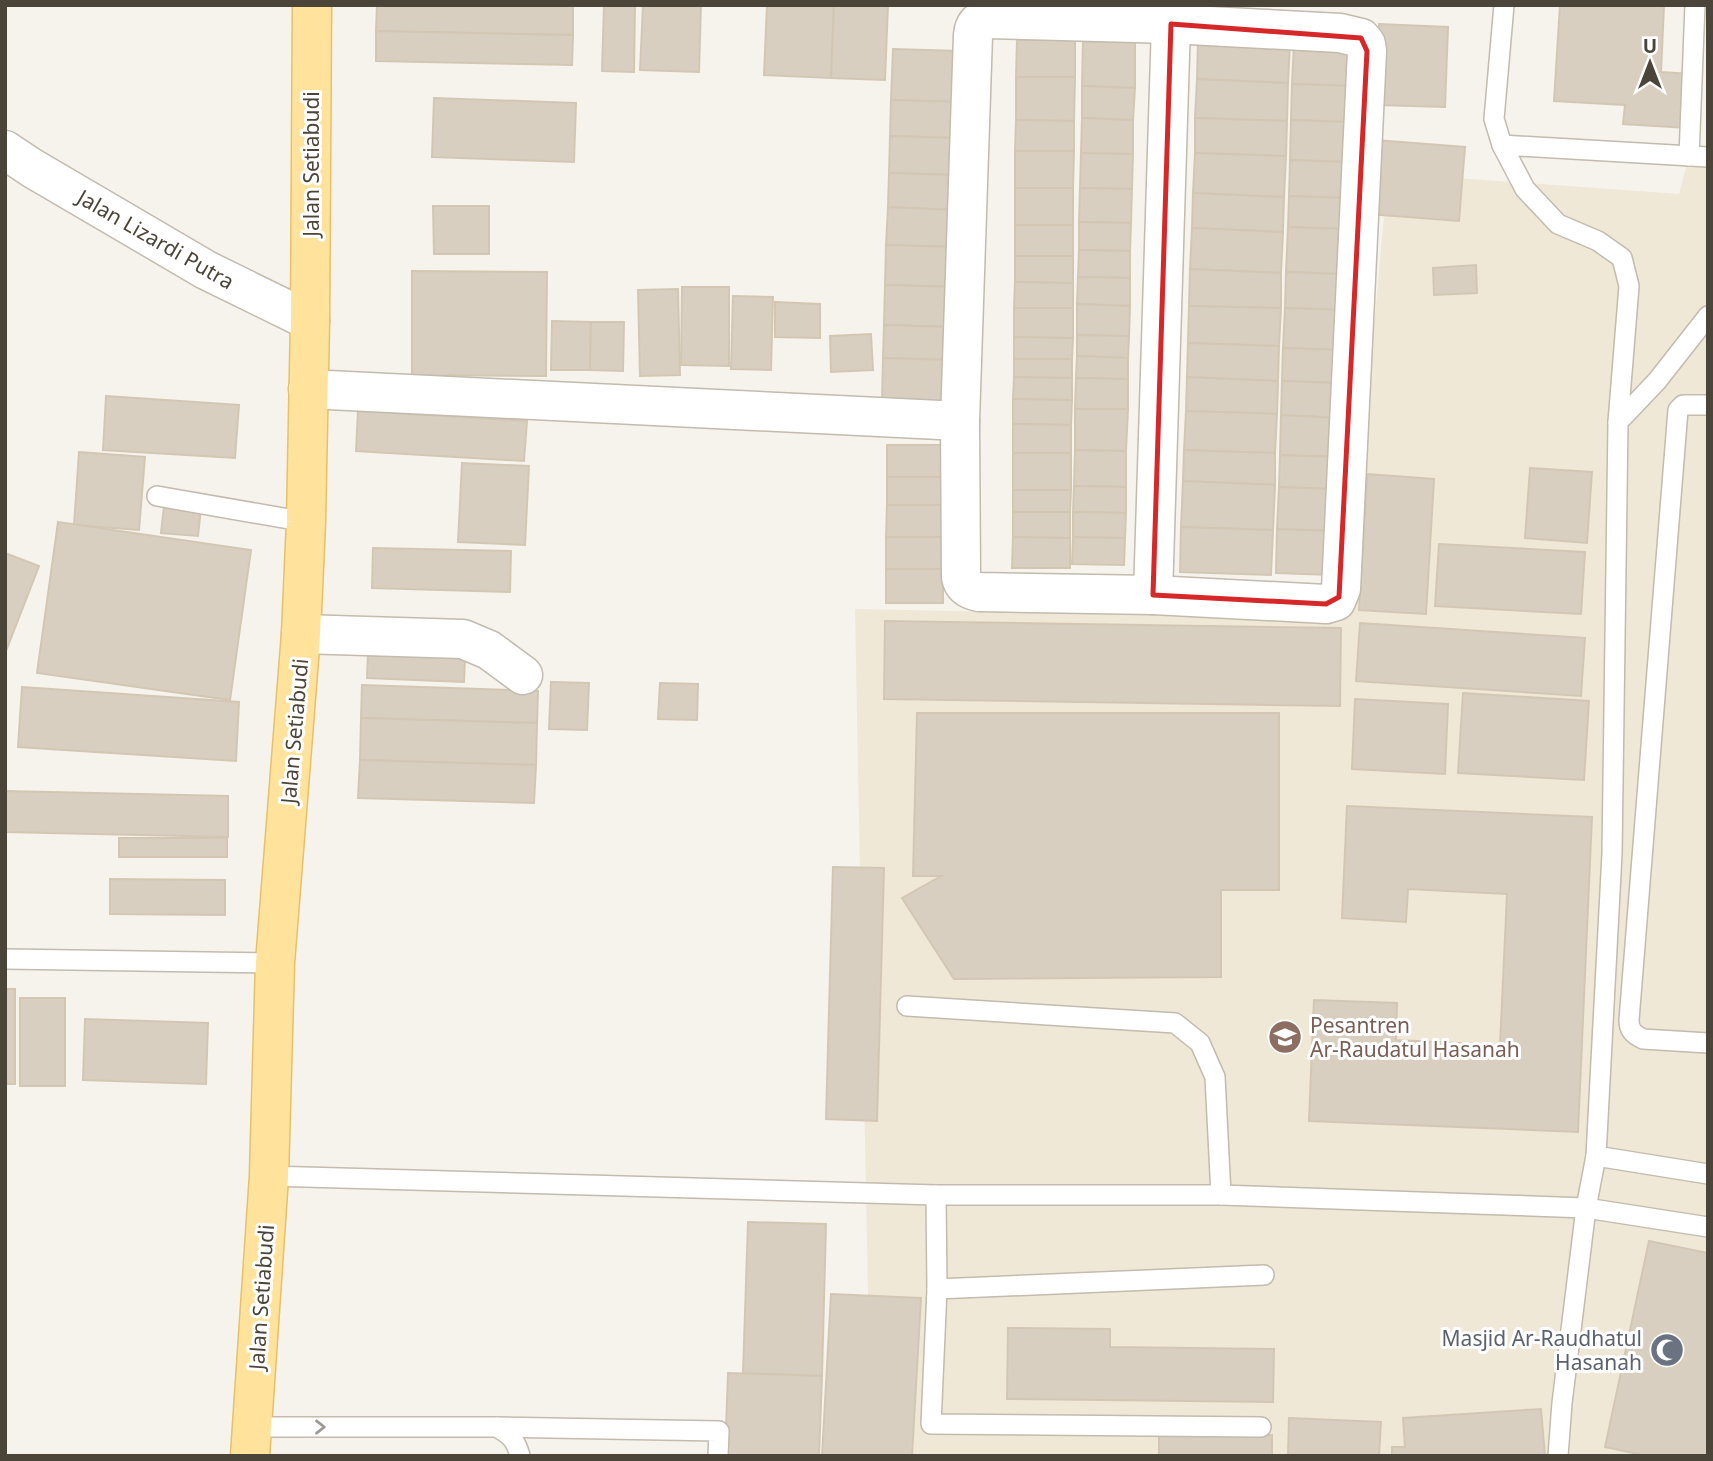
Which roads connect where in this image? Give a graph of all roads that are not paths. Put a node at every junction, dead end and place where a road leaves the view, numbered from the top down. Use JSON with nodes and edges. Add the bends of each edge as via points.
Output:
{"nodes":[{"id":1,"x":312,"y":5,"type":"edge"},
{"id":2,"x":1504,"y":5,"type":"edge"},
{"id":3,"x":1695,"y":5,"type":"edge"},
{"id":4,"x":1171,"y":24,"type":"junction"},
{"id":5,"x":1502,"y":145,"type":"junction"},
{"id":6,"x":5,"y":149,"type":"edge"},
{"id":7,"x":1698,"y":156,"type":"edge"},
{"id":8,"x":1708,"y":316,"type":"edge"},
{"id":9,"x":310,"y":321,"type":"junction"},
{"id":10,"x":308,"y":389,"type":"junction"},
{"id":11,"x":1708,"y":405,"type":"edge"},
{"id":12,"x":960,"y":421,"type":"junction"},
{"id":13,"x":1618,"y":422,"type":"junction"},
{"id":14,"x":156,"y":496,"type":"dead end"},
{"id":15,"x":306,"y":523,"type":"junction"},
{"id":16,"x":1153,"y":594,"type":"junction"},
{"id":17,"x":301,"y":634,"type":"junction"},
{"id":18,"x":523,"y":675,"type":"dead end"},
{"id":19,"x":5,"y":959,"type":"edge"},
{"id":20,"x":275,"y":963,"type":"junction"},
{"id":21,"x":907,"y":1006,"type":"dead end"},
{"id":22,"x":1708,"y":1042,"type":"edge"},
{"id":23,"x":1596,"y":1156,"type":"junction"},
{"id":24,"x":1708,"y":1174,"type":"edge"},
{"id":25,"x":269,"y":1175,"type":"junction"},
{"id":26,"x":936,"y":1195,"type":"junction"},
{"id":27,"x":1222,"y":1195,"type":"junction"},
{"id":28,"x":1586,"y":1208,"type":"junction"},
{"id":29,"x":1708,"y":1227,"type":"edge"},
{"id":30,"x":1264,"y":1275,"type":"dead end"},
{"id":31,"x":937,"y":1289,"type":"junction"},
{"id":32,"x":496,"y":1427,"type":"junction"},
{"id":33,"x":1261,"y":1427,"type":"dead end"},
{"id":34,"x":251,"y":1442,"type":"edge"},
{"id":35,"x":520,"y":1456,"type":"edge"},
{"id":36,"x":718,"y":1456,"type":"edge"},
{"id":37,"x":1558,"y":1456,"type":"edge"}],
"edges":[{"from":1,"to":9,"type":"main road","name":"Jalan Setiabudi"},
{"from":2,"to":5,"type":"lane","via":[[1494,119]]},
{"from":3,"to":7,"type":"lane"},
{"from":4,"to":12,"type":"street","via":[[986,19],[976,24]]},
{"from":4,"to":16,"type":"street"},
{"from":4,"to":16,"type":"street","via":[[1351,34],[1361,37],[1367,51],[1339,597],[1325,604]]},
{"from":5,"to":7,"type":"lane"},
{"from":5,"to":13,"type":"lane","via":[[1525,189],[1559,224],[1598,241],[1622,258],[1629,286]]},
{"from":6,"to":9,"type":"street","name":"Jalan Lizardi Putra","via":[[206,270]]},
{"from":8,"to":13,"type":"lane"},
{"from":9,"to":10,"type":"main road","name":"Jalan Setiabudi"},
{"from":10,"to":12,"type":"street"},
{"from":10,"to":15,"type":"main road","name":"Jalan Setiabudi"},
{"from":11,"to":22,"type":"lane","via":[[1683,405],[1678,410],[1629,1020],[1629,1028],[1643,1039]]},
{"from":12,"to":16,"type":"street","via":[[961,577],[966,587],[979,593]]},
{"from":13,"to":23,"type":"lane","via":[[1612,854]]},
{"from":14,"to":15,"type":"lane"},
{"from":15,"to":17,"type":"main road","name":"Jalan Setiabudi"},
{"from":17,"to":18,"type":"street","via":[[463,639],[489,650]]},
{"from":17,"to":20,"type":"main road","name":"Jalan Setiabudi"},
{"from":19,"to":20,"type":"lane"},
{"from":20,"to":25,"type":"main road","name":"Jalan Setiabudi"},
{"from":21,"to":27,"type":"lane","via":[[1175,1023],[1200,1043],[1214,1077]]},
{"from":23,"to":24,"type":"lane"},
{"from":23,"to":28,"type":"lane"},
{"from":25,"to":26,"type":"lane"},
{"from":25,"to":34,"type":"main road","name":"Jalan Setiabudi"},
{"from":26,"to":27,"type":"lane"},
{"from":26,"to":31,"type":"lane"},
{"from":27,"to":28,"type":"lane"},
{"from":28,"to":29,"type":"lane"},
{"from":28,"to":37,"type":"lane"},
{"from":30,"to":31,"type":"lane"},
{"from":31,"to":33,"type":"lane","via":[[931,1424]]},
{"from":34,"to":32,"type":"lane","one_way":true},
{"from":32,"to":35,"type":"lane","via":[[509,1433]]},
{"from":32,"to":36,"type":"lane","via":[[719,1432]]}]}
